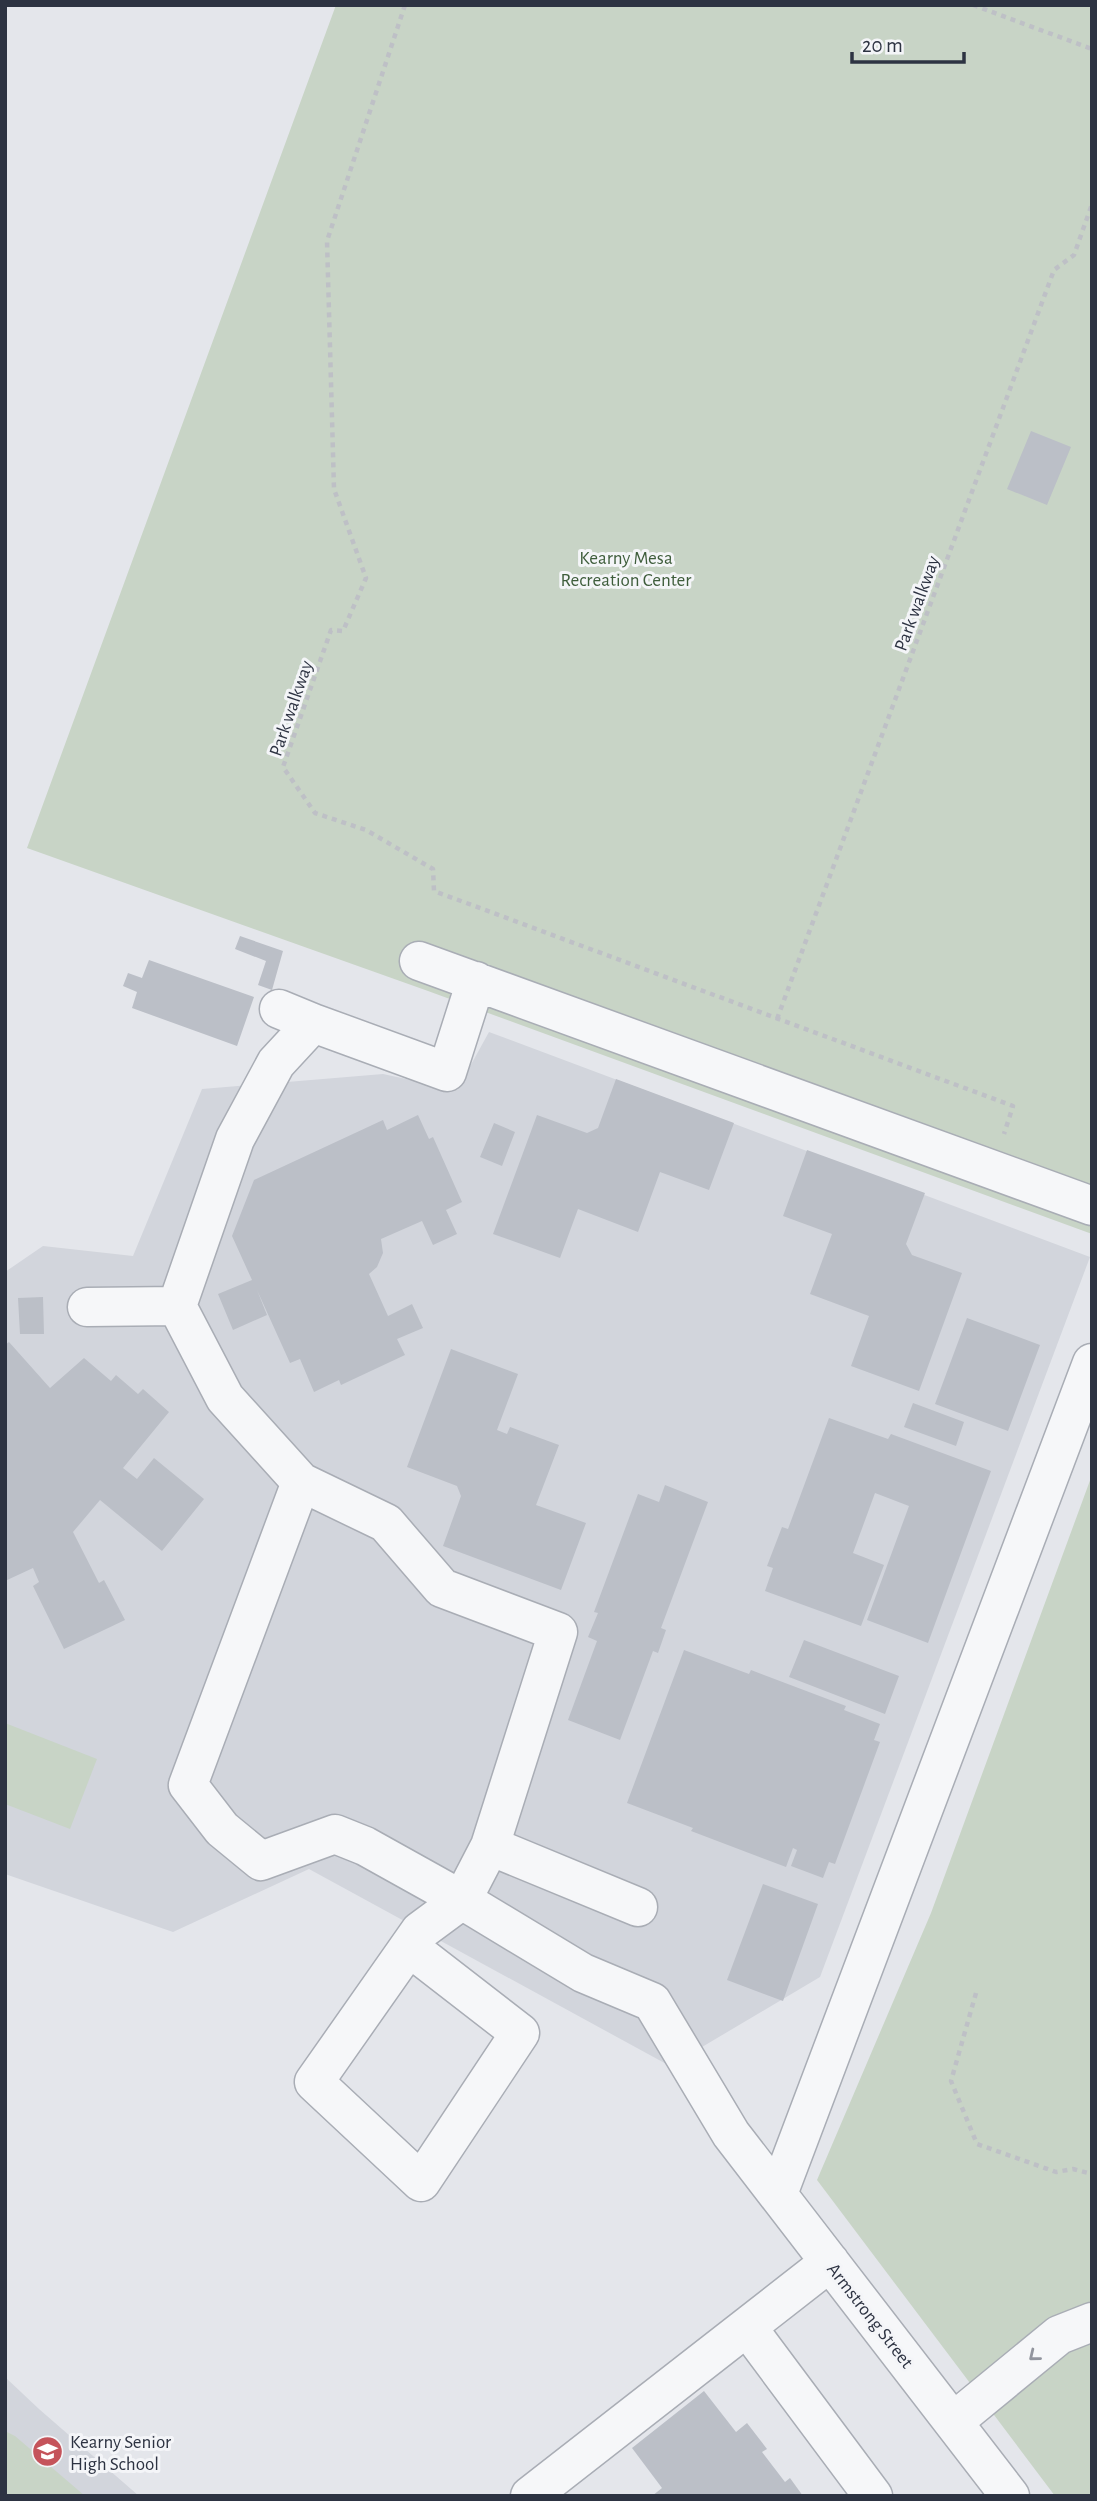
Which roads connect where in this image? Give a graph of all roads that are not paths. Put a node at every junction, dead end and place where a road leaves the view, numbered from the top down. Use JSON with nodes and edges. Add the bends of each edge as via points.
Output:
{"nodes":[{"id":1,"x":419,"y":961,"type":"dead end"},
{"id":2,"x":476,"y":981,"type":"junction"},
{"id":3,"x":1092,"y":1206,"type":"edge"},
{"id":4,"x":177,"y":1306,"type":"junction"},
{"id":5,"x":87,"y":1307,"type":"dead end"},
{"id":6,"x":1092,"y":1363,"type":"edge"},
{"id":7,"x":301,"y":1482,"type":"junction"},
{"id":8,"x":490,"y":1846,"type":"junction"},
{"id":9,"x":462,"y":1900,"type":"junction"},
{"id":10,"x":638,"y":1907,"type":"dead end"},
{"id":11,"x":409,"y":1947,"type":"junction"},
{"id":12,"x":778,"y":2193,"type":"junction"},
{"id":13,"x":830,"y":2262,"type":"junction"},
{"id":14,"x":1092,"y":2322,"type":"edge"},
{"id":15,"x":747,"y":2327,"type":"junction"},
{"id":16,"x":953,"y":2422,"type":"junction"},
{"id":17,"x":530,"y":2496,"type":"edge"},
{"id":18,"x":873,"y":2496,"type":"edge"},
{"id":19,"x":1010,"y":2496,"type":"edge"}],
"edges":[{"from":1,"to":2,"type":"street"},
{"from":2,"to":3,"type":"street"},
{"from":2,"to":4,"type":"street","via":[[447,1072],[296,1016],[235,1139]]},
{"from":4,"to":5,"type":"street"},
{"from":4,"to":7,"type":"street","via":[[225,1398]]},
{"from":6,"to":12,"type":"street"},
{"from":7,"to":8,"type":"street","via":[[386,1523],[442,1588],[558,1632]]},
{"from":7,"to":9,"type":"street","name":"Armstrong Street","via":[[188,1785],[222,1829],[261,1861],[335,1833]]},
{"from":8,"to":9,"type":"street"},
{"from":8,"to":10,"type":"street"},
{"from":9,"to":11,"type":"street","via":[[420,1931]]},
{"from":9,"to":12,"type":"street","name":"Armstrong Street","via":[[583,1973],[652,2002],[732,2134]]},
{"from":11,"to":11,"type":"street","via":[[314,2082],[421,2182],[520,2033]]},
{"from":12,"to":13,"type":"street","name":"Armstrong Street"},
{"from":13,"to":15,"type":"street"},
{"from":13,"to":16,"type":"street","name":"Armstrong Street"},
{"from":14,"to":16,"type":"street","one_way":true,"via":[[1059,2335]]},
{"from":15,"to":17,"type":"street"},
{"from":15,"to":18,"type":"street"},
{"from":16,"to":19,"type":"street","name":"Armstrong Street"}]}
